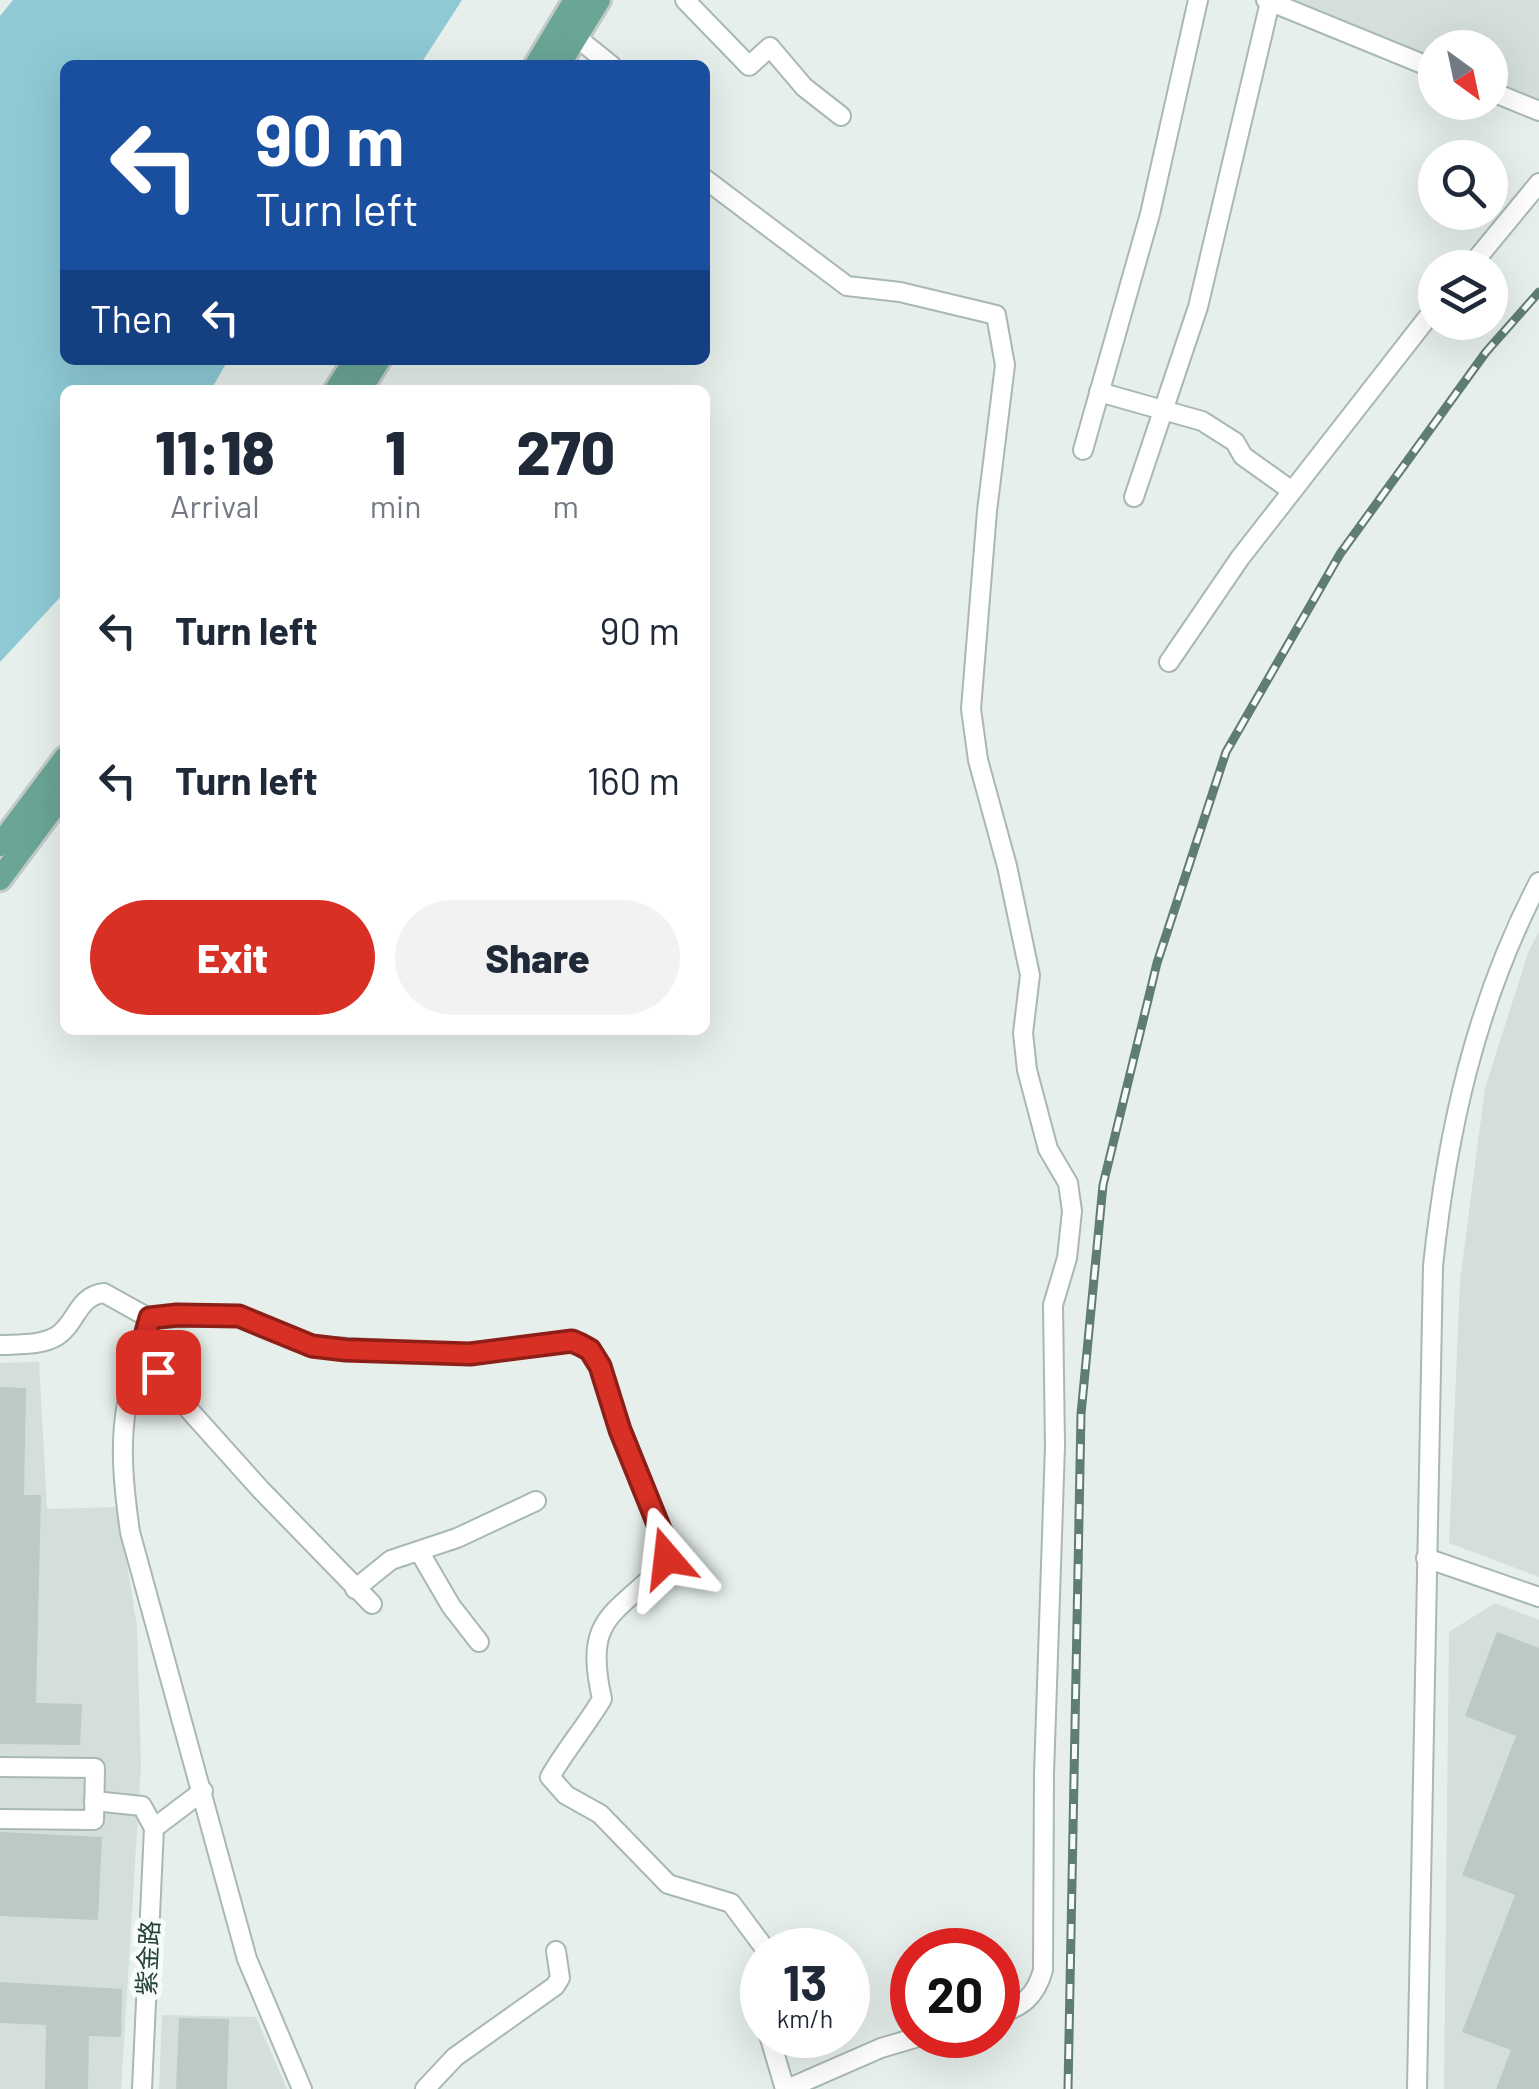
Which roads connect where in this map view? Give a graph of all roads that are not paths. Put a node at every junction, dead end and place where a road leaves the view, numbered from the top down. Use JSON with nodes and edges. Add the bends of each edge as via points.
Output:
{"nodes":[{"id":1,"x":575,"y":0,"type":"edge"},
{"id":2,"x":599,"y":0,"type":"edge"},
{"id":3,"x":685,"y":0,"type":"edge"},
{"id":4,"x":1198,"y":0,"type":"edge"},
{"id":5,"x":1268,"y":1,"type":"edge"},
{"id":6,"x":576,"y":36,"type":"junction"},
{"id":7,"x":539,"y":60,"type":"edge"},
{"id":8,"x":562,"y":60,"type":"edge"},
{"id":9,"x":605,"y":60,"type":"edge"},
{"id":10,"x":1418,"y":61,"type":"edge"},
{"id":11,"x":1508,"y":98,"type":"edge"},
{"id":12,"x":1539,"y":110,"type":"edge"},
{"id":13,"x":841,"y":116,"type":"dead end"},
{"id":14,"x":710,"y":183,"type":"edge"},
{"id":15,"x":1539,"y":183,"type":"edge"},
{"id":16,"x":1484,"y":250,"type":"edge"},
{"id":17,"x":1418,"y":330,"type":"edge"},
{"id":18,"x":1099,"y":392,"type":"junction"},
{"id":19,"x":1164,"y":410,"type":"junction"},
{"id":20,"x":1083,"y":450,"type":"dead end"},
{"id":21,"x":1292,"y":491,"type":"junction"},
{"id":22,"x":1134,"y":497,"type":"dead end"},
{"id":23,"x":1169,"y":662,"type":"dead end"},
{"id":24,"x":60,"y":765,"type":"edge"},
{"id":25,"x":60,"y":799,"type":"edge"},
{"id":26,"x":0,"y":845,"type":"edge"},
{"id":27,"x":0,"y":880,"type":"edge"},
{"id":28,"x":1539,"y":882,"type":"edge"},
{"id":29,"x":150,"y":1318,"type":"junction"},
{"id":30,"x":0,"y":1345,"type":"edge"},
{"id":31,"x":141,"y":1350,"type":"junction"},
{"id":32,"x":536,"y":1501,"type":"dead end"},
{"id":33,"x":419,"y":1551,"type":"junction"},
{"id":34,"x":1426,"y":1558,"type":"junction"},
{"id":35,"x":355,"y":1589,"type":"junction"},
{"id":36,"x":1539,"y":1597,"type":"edge"},
{"id":37,"x":372,"y":1604,"type":"dead end"},
{"id":38,"x":480,"y":1642,"type":"dead end"},
{"id":39,"x":0,"y":1767,"type":"edge"},
{"id":40,"x":203,"y":1790,"type":"junction"},
{"id":41,"x":94,"y":1801,"type":"junction"},
{"id":42,"x":0,"y":1819,"type":"edge"},
{"id":43,"x":154,"y":1828,"type":"junction"},
{"id":44,"x":750,"y":1928,"type":"edge"},
{"id":45,"x":556,"y":1951,"type":"dead end"},
{"id":46,"x":1020,"y":2004,"type":"edge"},
{"id":47,"x":890,"y":2045,"type":"edge"},
{"id":48,"x":776,"y":2058,"type":"edge"},
{"id":49,"x":142,"y":2089,"type":"edge"},
{"id":50,"x":302,"y":2089,"type":"edge"},
{"id":51,"x":425,"y":2089,"type":"edge"},
{"id":52,"x":786,"y":2089,"type":"edge"},
{"id":53,"x":1417,"y":2089,"type":"edge"}],
"edges":[{"from":1,"to":7,"type":"main road"},
{"from":2,"to":6,"type":"main road"},
{"from":3,"to":13,"type":"street","via":[[749,66],[770,47]]},
{"from":4,"to":18,"type":"street","via":[[1150,214]]},
{"from":5,"to":10,"type":"street"},
{"from":5,"to":19,"type":"street","via":[[1198,307]]},
{"from":6,"to":8,"type":"main road"},
{"from":6,"to":9,"type":"street"},
{"from":11,"to":12,"type":"street"},
{"from":14,"to":46,"type":"street","via":[[847,286],[996,314],[1004,365],[971,710],[1030,976],[1023,1033],[1027,1070],[1048,1149],[1068,1182],[1072,1211],[1053,1305],[1043,1970],[1038,1987]]},
{"from":15,"to":16,"type":"street"},
{"from":17,"to":21,"type":"street"},
{"from":18,"to":19,"type":"street"},
{"from":18,"to":20,"type":"street"},
{"from":19,"to":21,"type":"street","via":[[1202,420]]},
{"from":19,"to":22,"type":"street"},
{"from":21,"to":23,"type":"street"},
{"from":24,"to":26,"type":"main road"},
{"from":25,"to":27,"type":"main road"},
{"from":28,"to":34,"type":"street","via":[[1473,1044],[1447,1158],[1430,1316]]},
{"from":29,"to":30,"type":"street","via":[[98,1293],[48,1340]]},
{"from":29,"to":31,"type":"street"},
{"from":29,"to":44,"type":"street","via":[[239,1316],[312,1346],[346,1350],[470,1354],[572,1341],[590,1350],[667,1558],[604,1622],[596,1650],[602,1699],[550,1777],[600,1814],[668,1884],[730,1902]]},
{"from":31,"to":35,"type":"street"},
{"from":31,"to":40,"type":"street","via":[[126,1406],[126,1506]]},
{"from":32,"to":33,"type":"street"},
{"from":33,"to":35,"type":"street","via":[[391,1560]]},
{"from":33,"to":38,"type":"street"},
{"from":34,"to":36,"type":"street"},
{"from":34,"to":53,"type":"street"},
{"from":35,"to":37,"type":"street"},
{"from":39,"to":41,"type":"street","via":[[95,1768]]},
{"from":40,"to":43,"type":"street"},
{"from":40,"to":50,"type":"street","via":[[247,1960]]},
{"from":41,"to":42,"type":"street","via":[[94,1820]]},
{"from":41,"to":43,"type":"street","via":[[142,1806]]},
{"from":43,"to":49,"type":"street","name":"紫金路"},
{"from":45,"to":51,"type":"street","via":[[555,1986],[455,2056]]},
{"from":47,"to":52,"type":"street"},
{"from":48,"to":52,"type":"street"}]}
